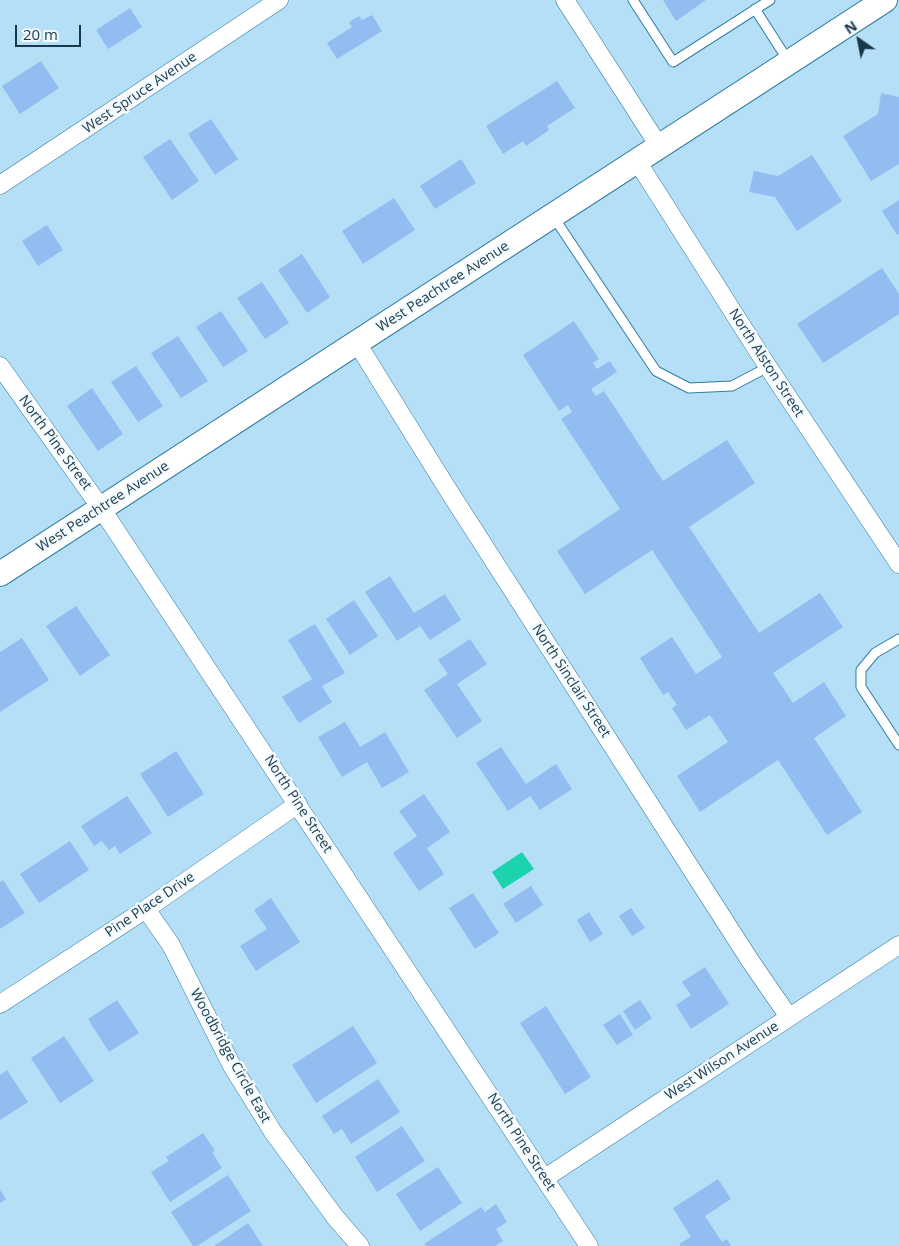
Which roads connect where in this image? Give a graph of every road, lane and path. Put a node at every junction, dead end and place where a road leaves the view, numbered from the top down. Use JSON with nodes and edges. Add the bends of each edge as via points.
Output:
{"nodes":[{"id":1,"x":280,"y":0,"type":"edge"},
{"id":2,"x":565,"y":0,"type":"edge"},
{"id":3,"x":633,"y":0,"type":"edge"},
{"id":4,"x":770,"y":0,"type":"edge"},
{"id":5,"x":885,"y":0,"type":"edge"},
{"id":6,"x":756,"y":9,"type":"junction"},
{"id":7,"x":789,"y":62,"type":"junction"},
{"id":8,"x":659,"y":146,"type":"junction"},
{"id":9,"x":637,"y":161,"type":"junction"},
{"id":10,"x":0,"y":185,"type":"edge"},
{"id":11,"x":553,"y":215,"type":"junction"},
{"id":12,"x":357,"y":342,"type":"junction"},
{"id":13,"x":0,"y":366,"type":"edge"},
{"id":14,"x":768,"y":366,"type":"junction"},
{"id":15,"x":102,"y":508,"type":"junction"},
{"id":16,"x":899,"y":564,"type":"edge"},
{"id":17,"x":0,"y":574,"type":"edge"},
{"id":18,"x":899,"y":640,"type":"edge"},
{"id":19,"x":899,"y":745,"type":"edge"},
{"id":20,"x":298,"y":804,"type":"junction"},
{"id":21,"x":146,"y":909,"type":"junction"},
{"id":22,"x":899,"y":945,"type":"edge"},
{"id":23,"x":0,"y":1004,"type":"edge"},
{"id":24,"x":790,"y":1017,"type":"junction"},
{"id":25,"x":545,"y":1178,"type":"junction"},
{"id":26,"x":360,"y":1246,"type":"edge"},
{"id":27,"x":589,"y":1246,"type":"edge"}],
"edges":[{"from":1,"to":10,"type":"street","name":"West Spruce Avenue"},
{"from":2,"to":8,"type":"street"},
{"from":3,"to":6,"type":"lane","via":[[673,62]]},
{"from":4,"to":6,"type":"lane"},
{"from":5,"to":7,"type":"street","name":"West Peachtree Avenue"},
{"from":6,"to":7,"type":"lane"},
{"from":7,"to":8,"type":"street","name":"West Peachtree Avenue"},
{"from":8,"to":9,"type":"street","name":"West Peachtree Avenue"},
{"from":9,"to":11,"type":"street","name":"West Peachtree Avenue"},
{"from":9,"to":14,"type":"street","name":"North Alston Street"},
{"from":11,"to":12,"type":"street","name":"West Peachtree Avenue"},
{"from":11,"to":14,"type":"lane","via":[[656,371],[689,388],[732,386]]},
{"from":12,"to":15,"type":"street","name":"West Peachtree Avenue"},
{"from":12,"to":24,"type":"street","name":"North Sinclair Street","via":[[455,501]]},
{"from":13,"to":15,"type":"street","name":"North Pine Street"},
{"from":14,"to":16,"type":"street","name":"North Alston Street"},
{"from":15,"to":17,"type":"street","name":"West Peachtree Avenue"},
{"from":15,"to":20,"type":"street","name":"North Pine Street"},
{"from":18,"to":19,"type":"lane","via":[[875,653],[861,670],[861,687]]},
{"from":20,"to":21,"type":"street","name":"Pine Place Drive"},
{"from":20,"to":25,"type":"street","name":"North Pine Street"},
{"from":21,"to":23,"type":"street","name":"Pine Place Drive"},
{"from":21,"to":26,"type":"street","name":"Woodbridge Circle East","via":[[171,946],[232,1066],[273,1132]]},
{"from":22,"to":24,"type":"street","name":"West Wilson Avenue"},
{"from":24,"to":25,"type":"street","name":"West Wilson Avenue"},
{"from":25,"to":27,"type":"street","name":"North Pine Street"}]}
